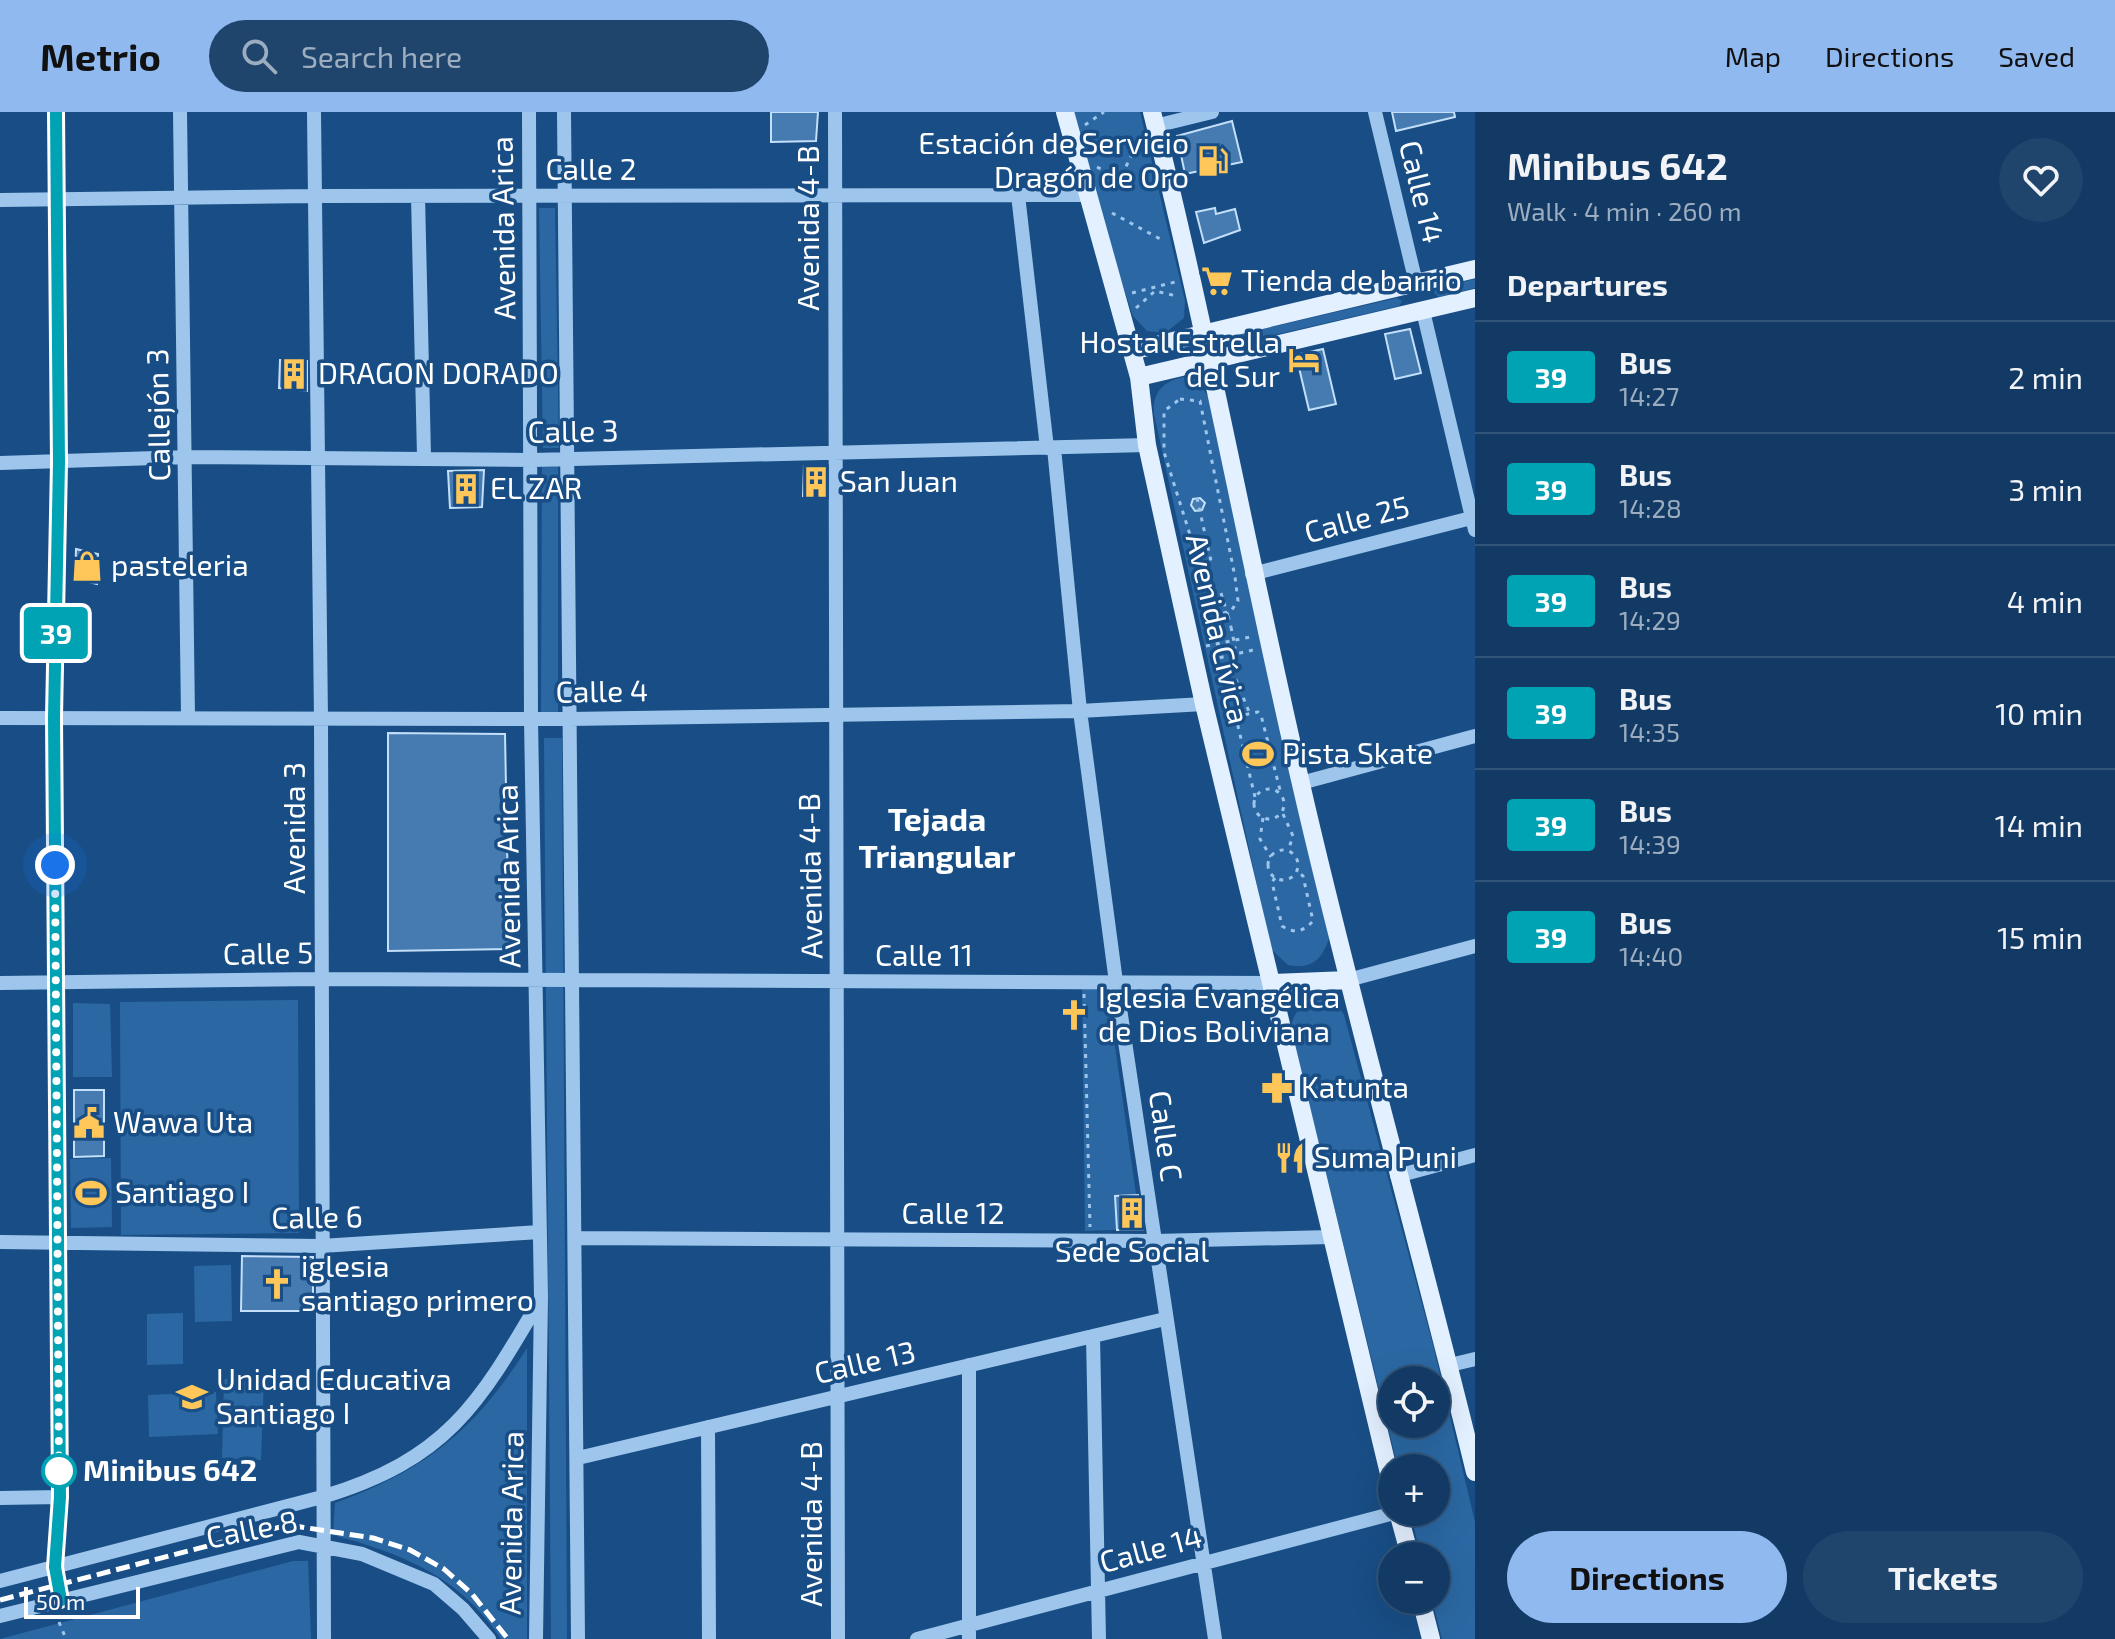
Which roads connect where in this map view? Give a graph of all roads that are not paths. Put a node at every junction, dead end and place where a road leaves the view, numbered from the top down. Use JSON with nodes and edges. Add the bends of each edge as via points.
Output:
{"nodes":[{"id":1,"x":56,"y":112,"type":"edge"},
{"id":2,"x":180,"y":112,"type":"edge"},
{"id":3,"x":314,"y":112,"type":"edge"},
{"id":4,"x":529,"y":112,"type":"edge"},
{"id":5,"x":564,"y":112,"type":"edge"},
{"id":6,"x":835,"y":112,"type":"edge"},
{"id":7,"x":1065,"y":112,"type":"edge"},
{"id":8,"x":1212,"y":112,"type":"edge"},
{"id":9,"x":1375,"y":112,"type":"edge"},
{"id":10,"x":1154,"y":119,"type":"edge"},
{"id":11,"x":837,"y":194,"type":"junction"},
{"id":12,"x":1018,"y":195,"type":"junction"},
{"id":13,"x":1085,"y":195,"type":"junction"},
{"id":14,"x":313,"y":196,"type":"junction"},
{"id":15,"x":418,"y":196,"type":"junction"},
{"id":16,"x":180,"y":197,"type":"junction"},
{"id":17,"x":530,"y":197,"type":"junction"},
{"id":18,"x":564,"y":198,"type":"junction"},
{"id":19,"x":57,"y":199,"type":"junction"},
{"id":20,"x":0,"y":200,"type":"edge"},
{"id":21,"x":1475,"y":269,"type":"edge"},
{"id":22,"x":1416,"y":283,"type":"junction"},
{"id":23,"x":1475,"y":298,"type":"edge"},
{"id":24,"x":1423,"y":311,"type":"junction"},
{"id":25,"x":1204,"y":333,"type":"junction"},
{"id":26,"x":1131,"y":351,"type":"junction"},
{"id":27,"x":1210,"y":360,"type":"junction"},
{"id":28,"x":1139,"y":377,"type":"junction"},
{"id":29,"x":1147,"y":445,"type":"junction"},
{"id":30,"x":1050,"y":448,"type":"junction"},
{"id":31,"x":835,"y":452,"type":"junction"},
{"id":32,"x":424,"y":456,"type":"junction"},
{"id":33,"x":187,"y":457,"type":"junction"},
{"id":34,"x":319,"y":457,"type":"junction"},
{"id":35,"x":570,"y":458,"type":"junction"},
{"id":36,"x":532,"y":460,"type":"junction"},
{"id":37,"x":0,"y":463,"type":"edge"},
{"id":38,"x":59,"y":463,"type":"junction"},
{"id":39,"x":1474,"y":522,"type":"edge"},
{"id":40,"x":1252,"y":574,"type":"junction"},
{"id":41,"x":1204,"y":704,"type":"junction"},
{"id":42,"x":1080,"y":711,"type":"junction"},
{"id":43,"x":835,"y":713,"type":"junction"},
{"id":44,"x":54,"y":717,"type":"junction"},
{"id":45,"x":188,"y":717,"type":"junction"},
{"id":46,"x":0,"y":718,"type":"edge"},
{"id":47,"x":569,"y":719,"type":"junction"},
{"id":48,"x":321,"y":720,"type":"junction"},
{"id":49,"x":531,"y":720,"type":"junction"},
{"id":50,"x":1475,"y":736,"type":"edge"},
{"id":51,"x":1301,"y":783,"type":"junction"},
{"id":52,"x":1475,"y":946,"type":"edge"},
{"id":53,"x":320,"y":979,"type":"junction"},
{"id":54,"x":538,"y":979,"type":"junction"},
{"id":55,"x":574,"y":980,"type":"junction"},
{"id":56,"x":1348,"y":980,"type":"junction"},
{"id":57,"x":838,"y":981,"type":"junction"},
{"id":58,"x":1116,"y":982,"type":"junction"},
{"id":59,"x":0,"y":983,"type":"edge"},
{"id":60,"x":55,"y":983,"type":"junction"},
{"id":61,"x":1273,"y":983,"type":"junction"},
{"id":62,"x":1475,"y":1155,"type":"edge"},
{"id":63,"x":1397,"y":1176,"type":"junction"},
{"id":64,"x":540,"y":1232,"type":"junction"},
{"id":65,"x":1331,"y":1237,"type":"junction"},
{"id":66,"x":575,"y":1238,"type":"junction"},
{"id":67,"x":836,"y":1239,"type":"junction"},
{"id":68,"x":1154,"y":1241,"type":"junction"},
{"id":69,"x":0,"y":1242,"type":"edge"},
{"id":70,"x":56,"y":1243,"type":"junction"},
{"id":71,"x":321,"y":1246,"type":"junction"},
{"id":72,"x":541,"y":1297,"type":"junction"},
{"id":73,"x":1165,"y":1319,"type":"junction"},
{"id":74,"x":1093,"y":1336,"type":"junction"},
{"id":75,"x":1475,"y":1359,"type":"edge"},
{"id":76,"x":969,"y":1365,"type":"junction"},
{"id":77,"x":1450,"y":1365,"type":"junction"},
{"id":78,"x":837,"y":1397,"type":"junction"},
{"id":79,"x":708,"y":1427,"type":"junction"},
{"id":80,"x":1384,"y":1454,"type":"edge"},
{"id":81,"x":578,"y":1458,"type":"junction"},
{"id":82,"x":1475,"y":1472,"type":"edge"},
{"id":83,"x":60,"y":1497,"type":"junction"},
{"id":84,"x":322,"y":1497,"type":"junction"},
{"id":85,"x":0,"y":1498,"type":"edge"},
{"id":86,"x":1378,"y":1517,"type":"edge"},
{"id":87,"x":321,"y":1545,"type":"junction"},
{"id":88,"x":1205,"y":1563,"type":"junction"},
{"id":89,"x":55,"y":1567,"type":"junction"},
{"id":90,"x":0,"y":1581,"type":"edge"},
{"id":91,"x":1098,"y":1591,"type":"junction"},
{"id":92,"x":61,"y":1600,"type":"junction"},
{"id":93,"x":1425,"y":1614,"type":"edge"},
{"id":94,"x":0,"y":1616,"type":"edge"},
{"id":95,"x":968,"y":1632,"type":"edge"},
{"id":96,"x":324,"y":1639,"type":"edge"},
{"id":97,"x":489,"y":1639,"type":"edge"},
{"id":98,"x":536,"y":1639,"type":"edge"},
{"id":99,"x":578,"y":1639,"type":"edge"},
{"id":100,"x":709,"y":1639,"type":"edge"},
{"id":101,"x":838,"y":1639,"type":"edge"},
{"id":102,"x":917,"y":1639,"type":"edge"},
{"id":103,"x":1099,"y":1639,"type":"edge"},
{"id":104,"x":1215,"y":1639,"type":"edge"},
{"id":105,"x":1431,"y":1639,"type":"edge"}],
"edges":[{"from":1,"to":19,"type":"street"},
{"from":2,"to":16,"type":"street","name":"Callejón 3"},
{"from":3,"to":14,"type":"street","name":"Avenida 3"},
{"from":4,"to":17,"type":"street","name":"Avenida Arica"},
{"from":5,"to":18,"type":"street","name":"Avenida Arica"},
{"from":6,"to":11,"type":"street","name":"Avenida 4-B"},
{"from":7,"to":13,"type":"main road","name":"Avenida Cívica"},
{"from":8,"to":10,"type":"street"},
{"from":9,"to":22,"type":"street","name":"Calle 14"},
{"from":10,"to":25,"type":"main road","name":"Avenida Cívica"},
{"from":11,"to":12,"type":"street","name":"Calle 2"},
{"from":11,"to":18,"type":"street","name":"Calle 2"},
{"from":11,"to":31,"type":"street","name":"Avenida 4-B"},
{"from":12,"to":13,"type":"street","name":"Calle 2"},
{"from":12,"to":30,"type":"street","name":"Calle C"},
{"from":13,"to":26,"type":"main road","name":"Avenida Cívica"},
{"from":14,"to":15,"type":"street","name":"Calle 2"},
{"from":14,"to":16,"type":"street","name":"Calle 2"},
{"from":14,"to":34,"type":"street","name":"Avenida 3"},
{"from":15,"to":17,"type":"street","name":"Calle 2"},
{"from":15,"to":32,"type":"street"},
{"from":16,"to":19,"type":"street","name":"Calle 2"},
{"from":16,"to":33,"type":"street","name":"Callejón 3"},
{"from":17,"to":18,"type":"street","name":"Calle 2"},
{"from":17,"to":36,"type":"street","name":"Avenida Arica"},
{"from":18,"to":35,"type":"street","name":"Avenida Arica"},
{"from":19,"to":20,"type":"street","name":"Calle 2"},
{"from":19,"to":38,"type":"street"},
{"from":21,"to":22,"type":"main road"},
{"from":22,"to":24,"type":"main road"},
{"from":22,"to":25,"type":"main road"},
{"from":23,"to":24,"type":"main road"},
{"from":24,"to":27,"type":"main road"},
{"from":24,"to":39,"type":"street"},
{"from":25,"to":26,"type":"main road"},
{"from":25,"to":27,"type":"main road","name":"Avenida Cívica"},
{"from":26,"to":28,"type":"main road","name":"Avenida Cívica"},
{"from":27,"to":28,"type":"main road"},
{"from":27,"to":40,"type":"main road","name":"Avenida Cívica"},
{"from":28,"to":29,"type":"main road","name":"Avenida Cívica"},
{"from":29,"to":30,"type":"street","name":"Calle 3"},
{"from":29,"to":41,"type":"main road","name":"Avenida Cívica"},
{"from":30,"to":31,"type":"street","name":"Calle 3"},
{"from":30,"to":42,"type":"street","name":"Calle C"},
{"from":31,"to":35,"type":"street","name":"Calle 3"},
{"from":31,"to":43,"type":"street","name":"Avenida 4-B"},
{"from":32,"to":34,"type":"street","name":"Calle 3"},
{"from":32,"to":36,"type":"street","name":"Calle 3"},
{"from":33,"to":34,"type":"street","name":"Calle 3"},
{"from":33,"to":38,"type":"street","name":"Calle 3"},
{"from":33,"to":45,"type":"street","name":"Callejón 3"},
{"from":34,"to":48,"type":"street","name":"Avenida 3"},
{"from":35,"to":36,"type":"street","name":"Calle 3"},
{"from":35,"to":47,"type":"street","name":"Avenida Arica"},
{"from":36,"to":49,"type":"street","name":"Avenida Arica"},
{"from":37,"to":38,"type":"street","name":"Calle 3"},
{"from":38,"to":44,"type":"street"},
{"from":39,"to":40,"type":"street","name":"Calle 25"},
{"from":40,"to":51,"type":"main road","name":"Avenida Cívica"},
{"from":41,"to":42,"type":"street","name":"Calle 4"},
{"from":41,"to":61,"type":"main road","name":"Avenida Cívica"},
{"from":42,"to":43,"type":"street","name":"Calle 4"},
{"from":42,"to":58,"type":"street","name":"Calle C"},
{"from":43,"to":47,"type":"street","name":"Calle 4"},
{"from":43,"to":57,"type":"street","name":"Avenida 4-B"},
{"from":44,"to":45,"type":"street","name":"Calle 4"},
{"from":44,"to":46,"type":"street","name":"Calle 4"},
{"from":44,"to":60,"type":"street"},
{"from":45,"to":48,"type":"street","name":"Calle 4"},
{"from":47,"to":49,"type":"street","name":"Calle 4"},
{"from":47,"to":55,"type":"street","name":"Avenida Arica"},
{"from":48,"to":49,"type":"street","name":"Calle 4"},
{"from":48,"to":53,"type":"street","name":"Avenida 3"},
{"from":49,"to":54,"type":"street","name":"Avenida Arica"},
{"from":50,"to":51,"type":"street"},
{"from":51,"to":56,"type":"main road","name":"Avenida Cívica"},
{"from":52,"to":56,"type":"street"},
{"from":53,"to":54,"type":"street","name":"Calle 5"},
{"from":53,"to":60,"type":"street","name":"Calle 5"},
{"from":53,"to":71,"type":"street","name":"Avenida 3"},
{"from":54,"to":55,"type":"street","name":"Calle 5"},
{"from":54,"to":64,"type":"street","name":"Avenida Arica"},
{"from":55,"to":57,"type":"street","name":"Calle 11"},
{"from":55,"to":66,"type":"street","name":"Avenida Arica"},
{"from":56,"to":61,"type":"main road"},
{"from":56,"to":63,"type":"main road","name":"Avenida Cívica"},
{"from":57,"to":58,"type":"street","name":"Calle 11"},
{"from":57,"to":67,"type":"street","name":"Avenida 4-B"},
{"from":58,"to":61,"type":"street","name":"Calle 11"},
{"from":58,"to":68,"type":"street","name":"Calle C"},
{"from":59,"to":60,"type":"street","name":"Calle 5"},
{"from":60,"to":70,"type":"street"},
{"from":61,"to":65,"type":"main road","name":"Avenida Cívica"},
{"from":62,"to":63,"type":"street"},
{"from":63,"to":77,"type":"main road","name":"Avenida Cívica"},
{"from":64,"to":71,"type":"street","name":"Calle 6"},
{"from":64,"to":72,"type":"street","name":"Avenida Arica"},
{"from":65,"to":68,"type":"street","name":"Calle 12"},
{"from":65,"to":80,"type":"main road","name":"Avenida Cívica"},
{"from":66,"to":67,"type":"street","name":"Calle 12"},
{"from":66,"to":81,"type":"street","name":"Avenida Arica"},
{"from":67,"to":68,"type":"street","name":"Calle 12"},
{"from":67,"to":78,"type":"street","name":"Avenida 4-B"},
{"from":68,"to":73,"type":"street","name":"Calle C"},
{"from":69,"to":70,"type":"street","name":"Calle 6"},
{"from":70,"to":71,"type":"street","name":"Calle 6"},
{"from":70,"to":83,"type":"street"},
{"from":71,"to":84,"type":"street","name":"Avenida 3"},
{"from":72,"to":84,"type":"street","name":"Calle 8","via":[[491,1383],[455,1426],[411,1462]]},
{"from":72,"to":98,"type":"street","name":"Avenida Arica"},
{"from":73,"to":74,"type":"street","name":"Calle 13"},
{"from":73,"to":88,"type":"street","name":"Calle C"},
{"from":74,"to":76,"type":"street","name":"Calle 13"},
{"from":74,"to":91,"type":"street"},
{"from":75,"to":77,"type":"street"},
{"from":76,"to":78,"type":"street","name":"Calle 13"},
{"from":76,"to":95,"type":"street"},
{"from":77,"to":82,"type":"main road","name":"Avenida Cívica"},
{"from":78,"to":79,"type":"street","name":"Calle 13"},
{"from":78,"to":101,"type":"street","name":"Avenida 4-B"},
{"from":79,"to":81,"type":"street","name":"Calle 13"},
{"from":79,"to":100,"type":"street"},
{"from":81,"to":99,"type":"street","name":"Avenida Arica"},
{"from":83,"to":85,"type":"street"},
{"from":83,"to":89,"type":"street"},
{"from":84,"to":87,"type":"street","name":"Avenida 3"},
{"from":84,"to":89,"type":"street","name":"Calle 8"},
{"from":86,"to":88,"type":"street","name":"Calle 14"},
{"from":87,"to":92,"type":"street","name":"Calle 8","via":[[299,1542]]},
{"from":87,"to":96,"type":"street","name":"Avenida 3"},
{"from":87,"to":97,"type":"street","name":"Calle 8","via":[[362,1554],[434,1584]]},
{"from":88,"to":91,"type":"street","name":"Calle 14"},
{"from":88,"to":104,"type":"street","name":"Calle C"},
{"from":89,"to":90,"type":"street","name":"Calle 8"},
{"from":89,"to":92,"type":"street"},
{"from":91,"to":95,"type":"street","name":"Calle 14"},
{"from":91,"to":103,"type":"street"},
{"from":92,"to":94,"type":"street","name":"Calle 8"},
{"from":93,"to":105,"type":"main road"},
{"from":95,"to":102,"type":"street","name":"Calle 14"}]}
